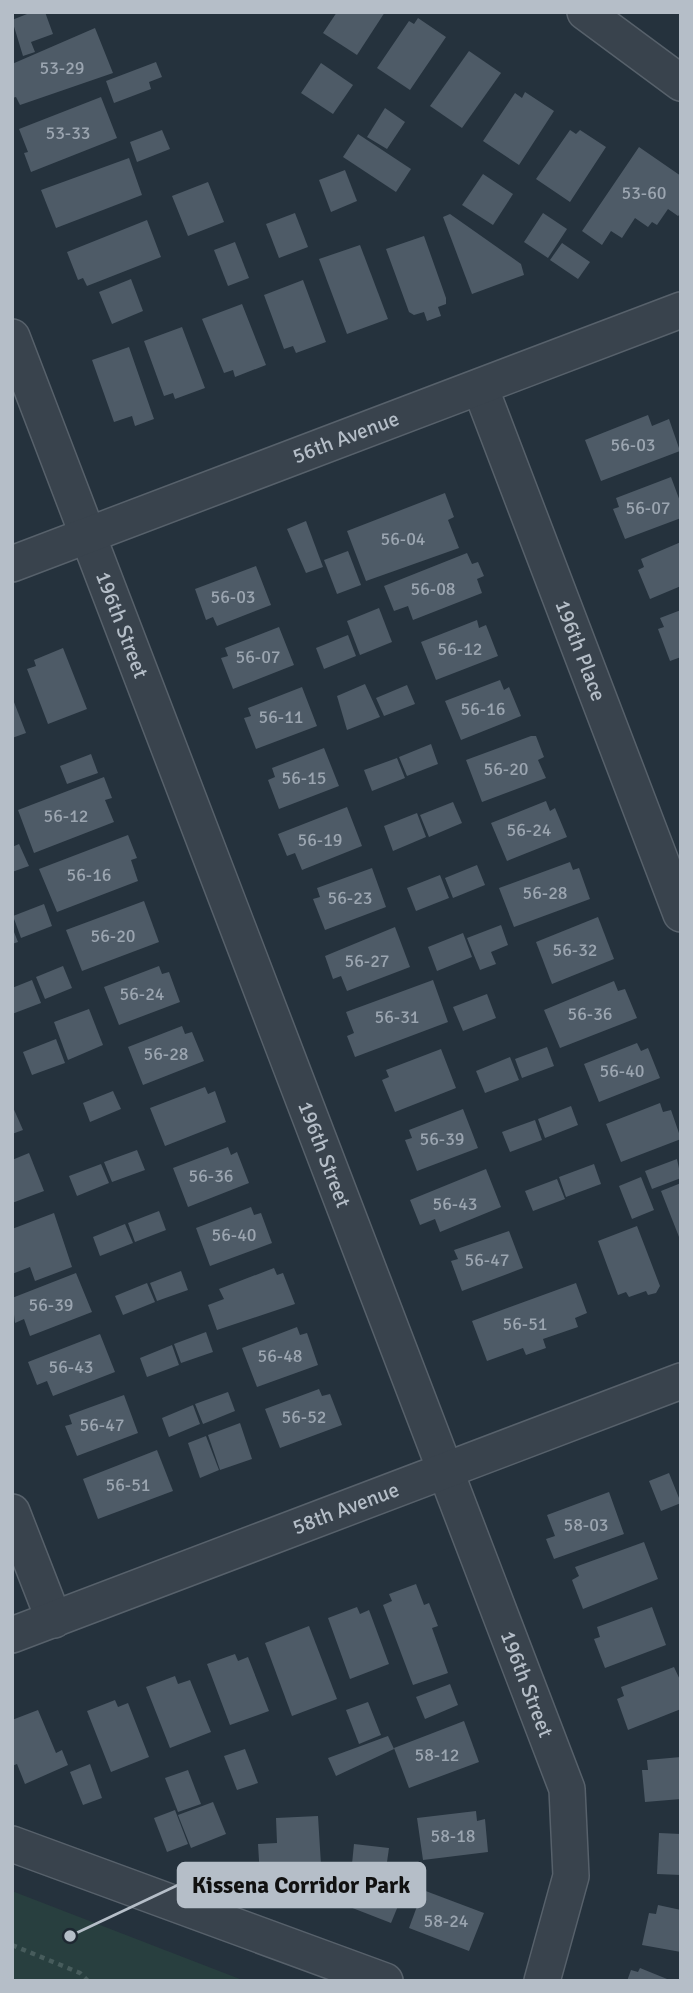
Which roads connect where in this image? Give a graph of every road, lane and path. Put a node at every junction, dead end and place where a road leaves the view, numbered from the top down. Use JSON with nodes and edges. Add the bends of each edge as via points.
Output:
{"nodes":[{"id":1,"x":603,"y":18,"type":"edge"},
{"id":2,"x":681,"y":83,"type":"edge"},
{"id":3,"x":681,"y":310,"type":"edge"},
{"id":4,"x":12,"y":337,"type":"edge"},
{"id":5,"x":480,"y":387,"type":"junction"},
{"id":6,"x":89,"y":535,"type":"junction"},
{"id":7,"x":12,"y":564,"type":"edge"},
{"id":8,"x":681,"y":914,"type":"edge"},
{"id":9,"x":681,"y":1381,"type":"edge"},
{"id":10,"x":445,"y":1471,"type":"junction"},
{"id":11,"x":12,"y":1512,"type":"edge"},
{"id":12,"x":54,"y":1620,"type":"junction"},
{"id":13,"x":12,"y":1635,"type":"edge"},
{"id":14,"x":12,"y":1844,"type":"edge"},
{"id":15,"x":12,"y":1945,"type":"edge"},
{"id":16,"x":88,"y":1981,"type":"edge"},
{"id":17,"x":385,"y":1981,"type":"edge"},
{"id":18,"x":542,"y":1981,"type":"edge"}],
"edges":[{"from":1,"to":2,"type":"street"},
{"from":3,"to":5,"type":"street","name":"56th Avenue"},
{"from":4,"to":6,"type":"street","name":"196th Street"},
{"from":5,"to":6,"type":"street","name":"56th Avenue"},
{"from":5,"to":8,"type":"street","name":"196th Place"},
{"from":6,"to":7,"type":"street","name":"56th Avenue"},
{"from":6,"to":10,"type":"street","name":"196th Street"},
{"from":9,"to":10,"type":"street","name":"58th Avenue"},
{"from":10,"to":12,"type":"street","name":"58th Avenue"},
{"from":10,"to":18,"type":"street","name":"196th Street","via":[[567,1789],[571,1876]]},
{"from":11,"to":12,"type":"street"},
{"from":12,"to":13,"type":"street","name":"58th Avenue"},
{"from":14,"to":17,"type":"street"},
{"from":15,"to":16,"type":"path","via":[[80,1973]]}]}
